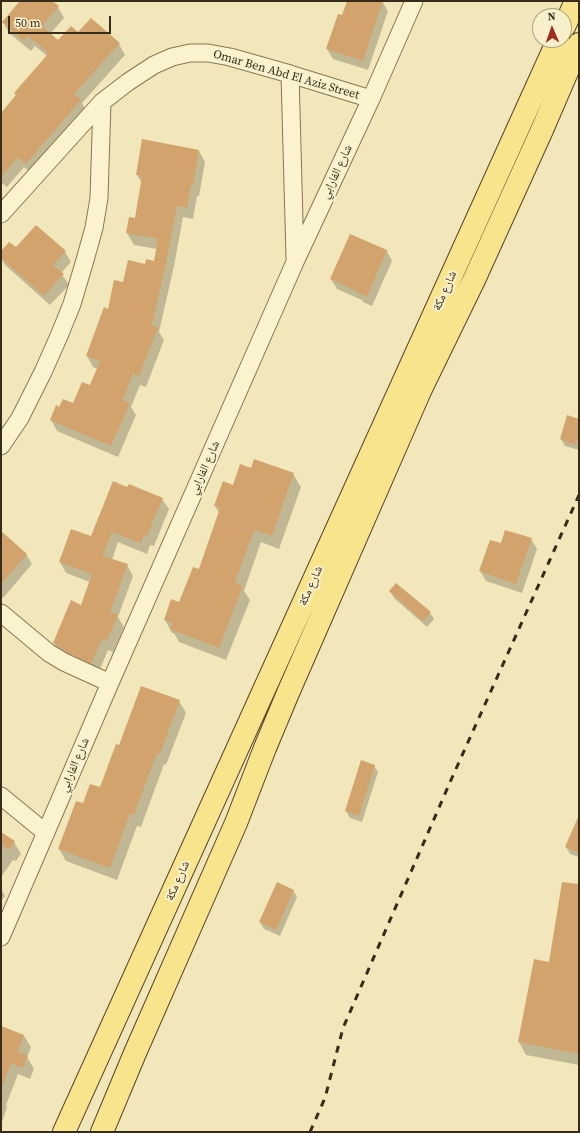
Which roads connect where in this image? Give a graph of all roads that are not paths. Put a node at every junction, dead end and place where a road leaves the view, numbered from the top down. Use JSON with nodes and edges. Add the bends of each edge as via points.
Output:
{"nodes":[{"id":1,"x":414,"y":1,"type":"edge"},
{"id":2,"x":579,"y":44,"type":"edge"},
{"id":3,"x":554,"y":48,"type":"edge"},
{"id":4,"x":290,"y":74,"type":"junction"},
{"id":5,"x":371,"y":99,"type":"junction"},
{"id":6,"x":102,"y":102,"type":"junction"},
{"id":7,"x":1,"y":214,"type":"edge"},
{"id":8,"x":295,"y":262,"type":"junction"},
{"id":9,"x":1,"y":446,"type":"edge"},
{"id":10,"x":1,"y":613,"type":"edge"},
{"id":11,"x":110,"y":683,"type":"junction"},
{"id":12,"x":1,"y":796,"type":"edge"},
{"id":13,"x":46,"y":833,"type":"junction"},
{"id":14,"x":1,"y":938,"type":"edge"},
{"id":15,"x":64,"y":1132,"type":"edge"},
{"id":16,"x":102,"y":1132,"type":"edge"}],
"edges":[{"from":1,"to":5,"type":"street","name":"شارع الفارابي"},
{"from":2,"to":16,"type":"main road","name":"شارع مكة","via":[[474,280],[420,391],[288,693],[236,823]]},
{"from":3,"to":15,"type":"main road","name":"شارع مكة"},
{"from":4,"to":5,"type":"street","name":"Omar Ben Abd El Aziz Street"},
{"from":4,"to":6,"type":"street","name":"Omar Ben Abd El Aziz Street","via":[[230,56],[190,53],[154,65]]},
{"from":4,"to":8,"type":"street"},
{"from":5,"to":8,"type":"street","name":"شارع الفارابي"},
{"from":6,"to":7,"type":"street","name":"Omar Ben Abd El Aziz Street"},
{"from":6,"to":9,"type":"street","via":[[99,198],[85,260],[72,304],[43,372],[20,418]]},
{"from":8,"to":11,"type":"street","name":"شارع الفارابي"},
{"from":10,"to":11,"type":"street","via":[[49,653]]},
{"from":11,"to":13,"type":"street","name":"شارع الفارابي"},
{"from":12,"to":13,"type":"street"},
{"from":13,"to":14,"type":"street","name":"شارع الفارابي"}]}
